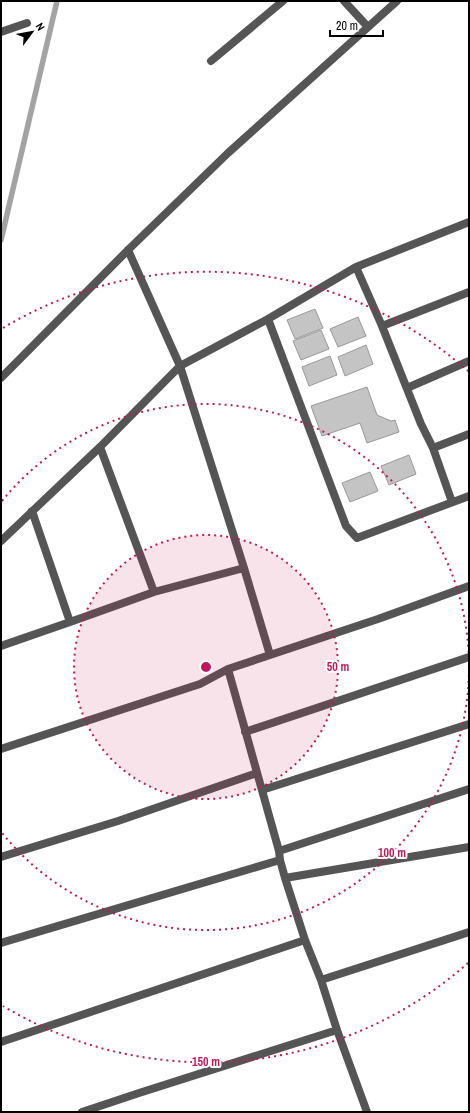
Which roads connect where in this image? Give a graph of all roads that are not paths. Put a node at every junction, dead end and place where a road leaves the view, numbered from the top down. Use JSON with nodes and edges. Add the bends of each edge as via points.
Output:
{"nodes":[{"id":1,"x":283,"y":1,"type":"edge"},
{"id":2,"x":344,"y":1,"type":"edge"},
{"id":3,"x":397,"y":1,"type":"edge"},
{"id":4,"x":27,"y":23,"type":"dead end"},
{"id":5,"x":368,"y":27,"type":"junction"},
{"id":6,"x":1,"y":32,"type":"edge"},
{"id":7,"x":211,"y":61,"type":"dead end"},
{"id":8,"x":469,"y":222,"type":"edge"},
{"id":9,"x":128,"y":250,"type":"junction"},
{"id":10,"x":356,"y":267,"type":"junction"},
{"id":11,"x":469,"y":292,"type":"edge"},
{"id":12,"x":268,"y":319,"type":"junction"},
{"id":13,"x":382,"y":326,"type":"junction"},
{"id":14,"x":469,"y":361,"type":"edge"},
{"id":15,"x":180,"y":366,"type":"junction"},
{"id":16,"x":1,"y":378,"type":"edge"},
{"id":17,"x":407,"y":388,"type":"junction"},
{"id":18,"x":469,"y":434,"type":"edge"},
{"id":19,"x":100,"y":447,"type":"junction"},
{"id":20,"x":433,"y":448,"type":"junction"},
{"id":21,"x":469,"y":496,"type":"edge"},
{"id":22,"x":452,"y":502,"type":"junction"},
{"id":23,"x":32,"y":511,"type":"junction"},
{"id":24,"x":1,"y":541,"type":"edge"},
{"id":25,"x":244,"y":568,"type":"junction"},
{"id":26,"x":469,"y":586,"type":"edge"},
{"id":27,"x":154,"y":592,"type":"junction"},
{"id":28,"x":70,"y":622,"type":"junction"},
{"id":29,"x":1,"y":646,"type":"edge"},
{"id":30,"x":270,"y":655,"type":"junction"},
{"id":31,"x":469,"y":657,"type":"edge"},
{"id":32,"x":228,"y":669,"type":"junction"},
{"id":33,"x":469,"y":724,"type":"edge"},
{"id":34,"x":245,"y":732,"type":"junction"},
{"id":35,"x":1,"y":749,"type":"edge"},
{"id":36,"x":257,"y":773,"type":"junction"},
{"id":37,"x":469,"y":789,"type":"edge"},
{"id":38,"x":262,"y":790,"type":"junction"},
{"id":39,"x":469,"y":846,"type":"edge"},
{"id":40,"x":279,"y":852,"type":"junction"},
{"id":41,"x":1,"y":857,"type":"edge"},
{"id":42,"x":280,"y":860,"type":"junction"},
{"id":43,"x":284,"y":878,"type":"junction"},
{"id":44,"x":469,"y":932,"type":"edge"},
{"id":45,"x":305,"y":940,"type":"junction"},
{"id":46,"x":1,"y":943,"type":"edge"},
{"id":47,"x":322,"y":980,"type":"junction"},
{"id":48,"x":337,"y":1030,"type":"junction"},
{"id":49,"x":1,"y":1042,"type":"edge"},
{"id":50,"x":82,"y":1112,"type":"edge"},
{"id":51,"x":367,"y":1112,"type":"edge"}],
"edges":[{"from":1,"to":7,"type":"street"},
{"from":2,"to":5,"type":"street"},
{"from":3,"to":5,"type":"street"},
{"from":4,"to":6,"type":"street"},
{"from":5,"to":9,"type":"street","via":[[228,153]]},
{"from":8,"to":10,"type":"street"},
{"from":9,"to":15,"type":"street"},
{"from":9,"to":16,"type":"street"},
{"from":10,"to":12,"type":"street"},
{"from":10,"to":13,"type":"street"},
{"from":11,"to":13,"type":"street"},
{"from":12,"to":15,"type":"street"},
{"from":12,"to":22,"type":"street","via":[[346,526],[357,538]]},
{"from":13,"to":17,"type":"street"},
{"from":14,"to":17,"type":"street"},
{"from":15,"to":19,"type":"street"},
{"from":15,"to":25,"type":"street"},
{"from":17,"to":20,"type":"street"},
{"from":18,"to":20,"type":"street"},
{"from":19,"to":23,"type":"street"},
{"from":19,"to":27,"type":"street"},
{"from":20,"to":22,"type":"street"},
{"from":21,"to":22,"type":"street"},
{"from":23,"to":24,"type":"street"},
{"from":23,"to":28,"type":"street"},
{"from":25,"to":27,"type":"street"},
{"from":25,"to":30,"type":"street"},
{"from":26,"to":30,"type":"street","via":[[378,620]]},
{"from":27,"to":28,"type":"street"},
{"from":28,"to":29,"type":"street"},
{"from":30,"to":32,"type":"street"},
{"from":31,"to":34,"type":"street"},
{"from":32,"to":34,"type":"street"},
{"from":32,"to":35,"type":"street","via":[[200,684]]},
{"from":33,"to":38,"type":"street"},
{"from":34,"to":36,"type":"street"},
{"from":36,"to":38,"type":"street"},
{"from":36,"to":41,"type":"street","via":[[118,821]]},
{"from":37,"to":40,"type":"street"},
{"from":38,"to":40,"type":"street"},
{"from":39,"to":43,"type":"street"},
{"from":40,"to":42,"type":"street"},
{"from":42,"to":43,"type":"street"},
{"from":42,"to":46,"type":"street"},
{"from":43,"to":45,"type":"street"},
{"from":44,"to":47,"type":"street"},
{"from":45,"to":47,"type":"street"},
{"from":45,"to":49,"type":"street"},
{"from":47,"to":48,"type":"street"},
{"from":48,"to":50,"type":"street"},
{"from":48,"to":51,"type":"street"}]}
